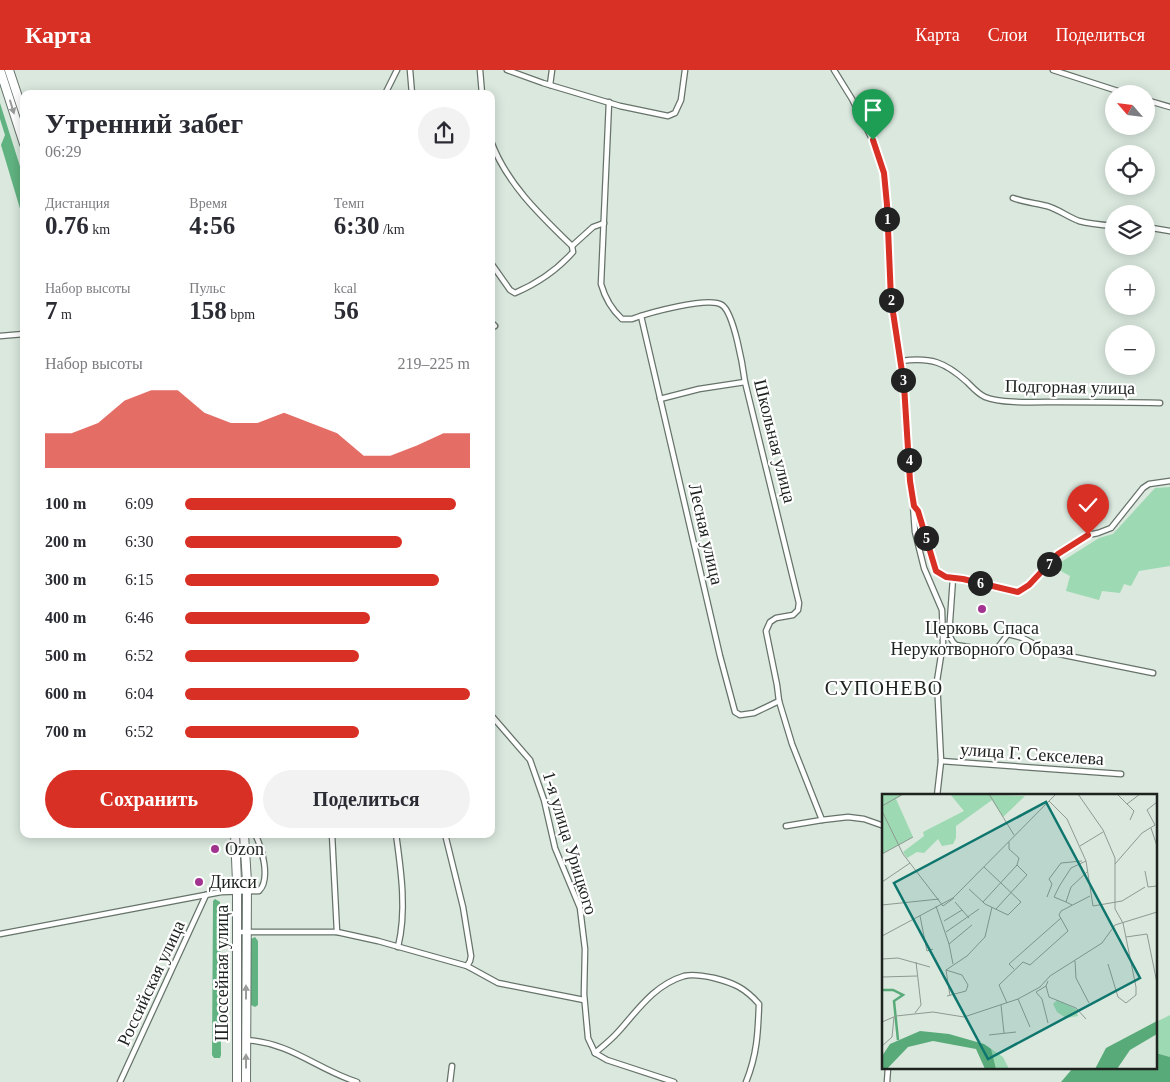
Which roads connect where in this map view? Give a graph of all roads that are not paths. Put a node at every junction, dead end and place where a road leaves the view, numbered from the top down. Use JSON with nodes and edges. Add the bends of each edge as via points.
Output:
{"nodes":[{"id":1,"x":0,"y":70,"type":"edge"},
{"id":2,"x":9,"y":70,"type":"edge"},
{"id":3,"x":397,"y":70,"type":"edge"},
{"id":4,"x":410,"y":70,"type":"edge"},
{"id":5,"x":480,"y":70,"type":"edge"},
{"id":6,"x":507,"y":70,"type":"edge"},
{"id":7,"x":552,"y":70,"type":"edge"},
{"id":8,"x":685,"y":70,"type":"edge"},
{"id":9,"x":834,"y":70,"type":"edge"},
{"id":10,"x":1053,"y":70,"type":"edge"},
{"id":11,"x":550,"y":85,"type":"junction"},
{"id":12,"x":1105,"y":87,"type":"edge"},
{"id":13,"x":387,"y":90,"type":"edge"},
{"id":14,"x":412,"y":90,"type":"edge"},
{"id":15,"x":482,"y":90,"type":"edge"},
{"id":16,"x":609,"y":102,"type":"junction"},
{"id":17,"x":20,"y":103,"type":"edge"},
{"id":18,"x":1155,"y":103,"type":"edge"},
{"id":19,"x":1170,"y":107,"type":"edge"},
{"id":20,"x":20,"y":132,"type":"edge"},
{"id":21,"x":495,"y":152,"type":"edge"},
{"id":22,"x":1013,"y":198,"type":"dead end"},
{"id":23,"x":604,"y":223,"type":"junction"},
{"id":24,"x":1105,"y":225,"type":"edge"},
{"id":25,"x":1155,"y":228,"type":"edge"},
{"id":26,"x":1170,"y":231,"type":"edge"},
{"id":27,"x":572,"y":246,"type":"junction"},
{"id":28,"x":495,"y":269,"type":"edge"},
{"id":29,"x":641,"y":316,"type":"junction"},
{"id":30,"x":20,"y":334,"type":"edge"},
{"id":31,"x":0,"y":336,"type":"edge"},
{"id":32,"x":901,"y":361,"type":"junction"},
{"id":33,"x":745,"y":382,"type":"junction"},
{"id":34,"x":660,"y":399,"type":"junction"},
{"id":35,"x":1160,"y":403,"type":"dead end"},
{"id":36,"x":1170,"y":481,"type":"edge"},
{"id":37,"x":914,"y":506,"type":"junction"},
{"id":38,"x":954,"y":578,"type":"junction"},
{"id":39,"x":1153,"y":673,"type":"dead end"},
{"id":40,"x":779,"y":701,"type":"junction"},
{"id":41,"x":495,"y":720,"type":"edge"},
{"id":42,"x":941,"y":761,"type":"junction"},
{"id":43,"x":1121,"y":774,"type":"dead end"},
{"id":44,"x":937,"y":794,"type":"edge"},
{"id":45,"x":822,"y":820,"type":"junction"},
{"id":46,"x":882,"y":825,"type":"edge"},
{"id":47,"x":786,"y":826,"type":"dead end"},
{"id":48,"x":235,"y":838,"type":"edge"},
{"id":49,"x":244,"y":838,"type":"edge"},
{"id":50,"x":257,"y":838,"type":"edge"},
{"id":51,"x":332,"y":838,"type":"edge"},
{"id":52,"x":396,"y":838,"type":"edge"},
{"id":53,"x":445,"y":838,"type":"edge"},
{"id":54,"x":237,"y":892,"type":"junction"},
{"id":55,"x":247,"y":892,"type":"junction"},
{"id":56,"x":206,"y":895,"type":"junction"},
{"id":57,"x":237,"y":932,"type":"junction"},
{"id":58,"x":247,"y":932,"type":"junction"},
{"id":59,"x":337,"y":932,"type":"junction"},
{"id":60,"x":0,"y":934,"type":"edge"},
{"id":61,"x":398,"y":947,"type":"junction"},
{"id":62,"x":467,"y":966,"type":"junction"},
{"id":63,"x":584,"y":1000,"type":"junction"},
{"id":64,"x":246,"y":1040,"type":"junction"},
{"id":65,"x":595,"y":1053,"type":"junction"},
{"id":66,"x":452,"y":1066,"type":"dead end"},
{"id":67,"x":120,"y":1082,"type":"edge"},
{"id":68,"x":237,"y":1082,"type":"edge"},
{"id":69,"x":246,"y":1082,"type":"edge"},
{"id":70,"x":356,"y":1082,"type":"edge"},
{"id":71,"x":450,"y":1082,"type":"edge"},
{"id":72,"x":674,"y":1082,"type":"edge"},
{"id":73,"x":746,"y":1082,"type":"edge"}],
"edges":[{"from":1,"to":20,"type":"main road","one_way":true},
{"from":2,"to":17,"type":"main road"},
{"from":3,"to":13,"type":"street"},
{"from":4,"to":14,"type":"street"},
{"from":5,"to":15,"type":"street"},
{"from":6,"to":11,"type":"street"},
{"from":7,"to":11,"type":"street"},
{"from":8,"to":16,"type":"street","via":[[676,113],[668,116]]},
{"from":9,"to":32,"type":"street","via":[[873,140],[884,173],[891,299]]},
{"from":10,"to":12,"type":"street"},
{"from":11,"to":16,"type":"street"},
{"from":16,"to":23,"type":"street","name":"Школьная улица"},
{"from":18,"to":19,"type":"street"},
{"from":21,"to":27,"type":"street","via":[[538,212]]},
{"from":22,"to":24,"type":"street","via":[[1046,206],[1077,220]]},
{"from":23,"to":27,"type":"street","via":[[593,227]]},
{"from":23,"to":29,"type":"street","name":"Школьная улица","via":[[601,284],[605,297],[622,319]]},
{"from":25,"to":26,"type":"street"},
{"from":27,"to":28,"type":"street","via":[[573,252],[565,260],[515,293]]},
{"from":29,"to":33,"type":"street","name":"Школьная улица","via":[[704,302],[723,306],[729,312]]},
{"from":29,"to":34,"type":"street","name":"Лесная улица"},
{"from":30,"to":31,"type":"street"},
{"from":32,"to":35,"type":"street","name":"Подгорная улица","via":[[924,360],[945,365],[978,392],[993,399]]},
{"from":32,"to":37,"type":"street"},
{"from":33,"to":34,"type":"street"},
{"from":33,"to":40,"type":"street","name":"Школьная улица","via":[[799,603],[793,615],[776,618],[766,631]]},
{"from":34,"to":40,"type":"street","name":"Лесная улица","via":[[735,712],[740,715],[754,713]]},
{"from":36,"to":38,"type":"street","via":[[1142,488],[1111,528],[1088,535],[1058,554],[1029,585],[1018,592]]},
{"from":37,"to":38,"type":"street","via":[[936,571]]},
{"from":37,"to":42,"type":"street","via":[[915,532],[922,559],[942,610],[943,643],[937,681]]},
{"from":38,"to":39,"type":"street","via":[[949,631],[956,645],[993,651],[1008,634],[1049,652]]},
{"from":40,"to":45,"type":"street","name":"Школьная улица"},
{"from":41,"to":63,"type":"street","name":"1-я улица Урицкого","via":[[530,760],[544,800],[555,848],[580,908],[585,949]]},
{"from":42,"to":43,"type":"street","name":"улица Г. Секселева"},
{"from":42,"to":44,"type":"street"},
{"from":45,"to":46,"type":"street","via":[[848,817]]},
{"from":45,"to":47,"type":"street"},
{"from":48,"to":54,"type":"main road","name":"Шоссейная улица"},
{"from":49,"to":55,"type":"main road","name":"Шоссейная улица"},
{"from":50,"to":55,"type":"street","via":[[262,849],[264,883],[259,891]]},
{"from":51,"to":59,"type":"street"},
{"from":52,"to":61,"type":"street","via":[[402,900]]},
{"from":53,"to":62,"type":"street","via":[[471,956]]},
{"from":54,"to":55,"type":"street"},
{"from":54,"to":56,"type":"street"},
{"from":54,"to":57,"type":"main road","name":"Шоссейная улица"},
{"from":55,"to":58,"type":"main road","name":"Шоссейная улица"},
{"from":56,"to":60,"type":"street"},
{"from":56,"to":67,"type":"street","name":"Российская улица"},
{"from":57,"to":58,"type":"street"},
{"from":57,"to":68,"type":"main road","name":"Шоссейная улица"},
{"from":58,"to":59,"type":"street"},
{"from":64,"to":58,"type":"main road","name":"Шоссейная улица","one_way":true},
{"from":59,"to":61,"type":"street"},
{"from":61,"to":62,"type":"street"},
{"from":62,"to":63,"type":"street","via":[[498,983]]},
{"from":63,"to":65,"type":"street","name":"1-я улица Урицкого","via":[[588,1038]]},
{"from":69,"to":64,"type":"main road","name":"Шоссейная улица","one_way":true},
{"from":64,"to":70,"type":"street","via":[[291,1050]]},
{"from":65,"to":72,"type":"street"},
{"from":65,"to":73,"type":"street","via":[[664,984],[685,976],[705,976],[730,982],[748,992],[759,1004],[754,1061]]},
{"from":66,"to":71,"type":"street"}]}
